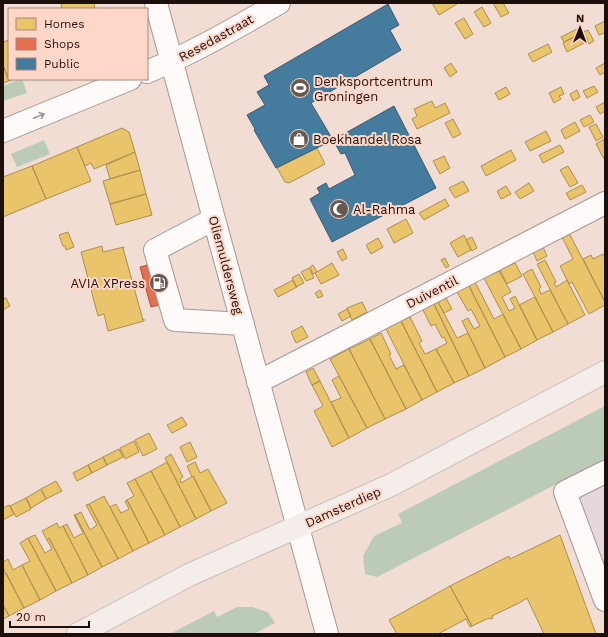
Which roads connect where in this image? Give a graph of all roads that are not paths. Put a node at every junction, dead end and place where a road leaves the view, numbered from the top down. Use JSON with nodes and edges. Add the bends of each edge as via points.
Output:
{"nodes":[{"id":1,"x":156,"y":3,"type":"edge"},
{"id":2,"x":279,"y":3,"type":"edge"},
{"id":3,"x":172,"y":62,"type":"junction"},
{"id":4,"x":148,"y":72,"type":"edge"},
{"id":5,"x":128,"y":80,"type":"edge"},
{"id":6,"x":3,"y":131,"type":"edge"},
{"id":7,"x":605,"y":203,"type":"edge"},
{"id":8,"x":214,"y":219,"type":"junction"},
{"id":9,"x":242,"y":324,"type":"junction"},
{"id":10,"x":605,"y":372,"type":"edge"},
{"id":11,"x":258,"y":382,"type":"junction"},
{"id":12,"x":605,"y":472,"type":"edge"},
{"id":13,"x":298,"y":527,"type":"junction"},
{"id":14,"x":605,"y":600,"type":"edge"},
{"id":15,"x":78,"y":634,"type":"edge"},
{"id":16,"x":327,"y":634,"type":"edge"}],
"edges":[{"from":1,"to":3,"type":"street","name":"Oliemuldersweg"},
{"from":2,"to":3,"type":"street","name":"Resedastraat"},
{"from":3,"to":4,"type":"street","name":"Resedastraat"},
{"from":3,"to":8,"type":"street","name":"Oliemuldersweg"},
{"from":6,"to":5,"type":"street","one_way":true},
{"from":7,"to":11,"type":"street","name":"Duiventil"},
{"from":8,"to":9,"type":"street","name":"Oliemuldersweg"},
{"from":8,"to":9,"type":"street","via":[[155,250],[175,320]]},
{"from":9,"to":11,"type":"street","name":"Oliemuldersweg"},
{"from":10,"to":13,"type":"main road","name":"Damsterdiep","via":[[391,485]]},
{"from":11,"to":13,"type":"street","name":"Oliemuldersweg"},
{"from":12,"to":14,"type":"street","via":[[565,492]]},
{"from":13,"to":15,"type":"main road","name":"Damsterdiep","via":[[189,575]]},
{"from":13,"to":16,"type":"street","name":"Oliemuldersweg"}]}
